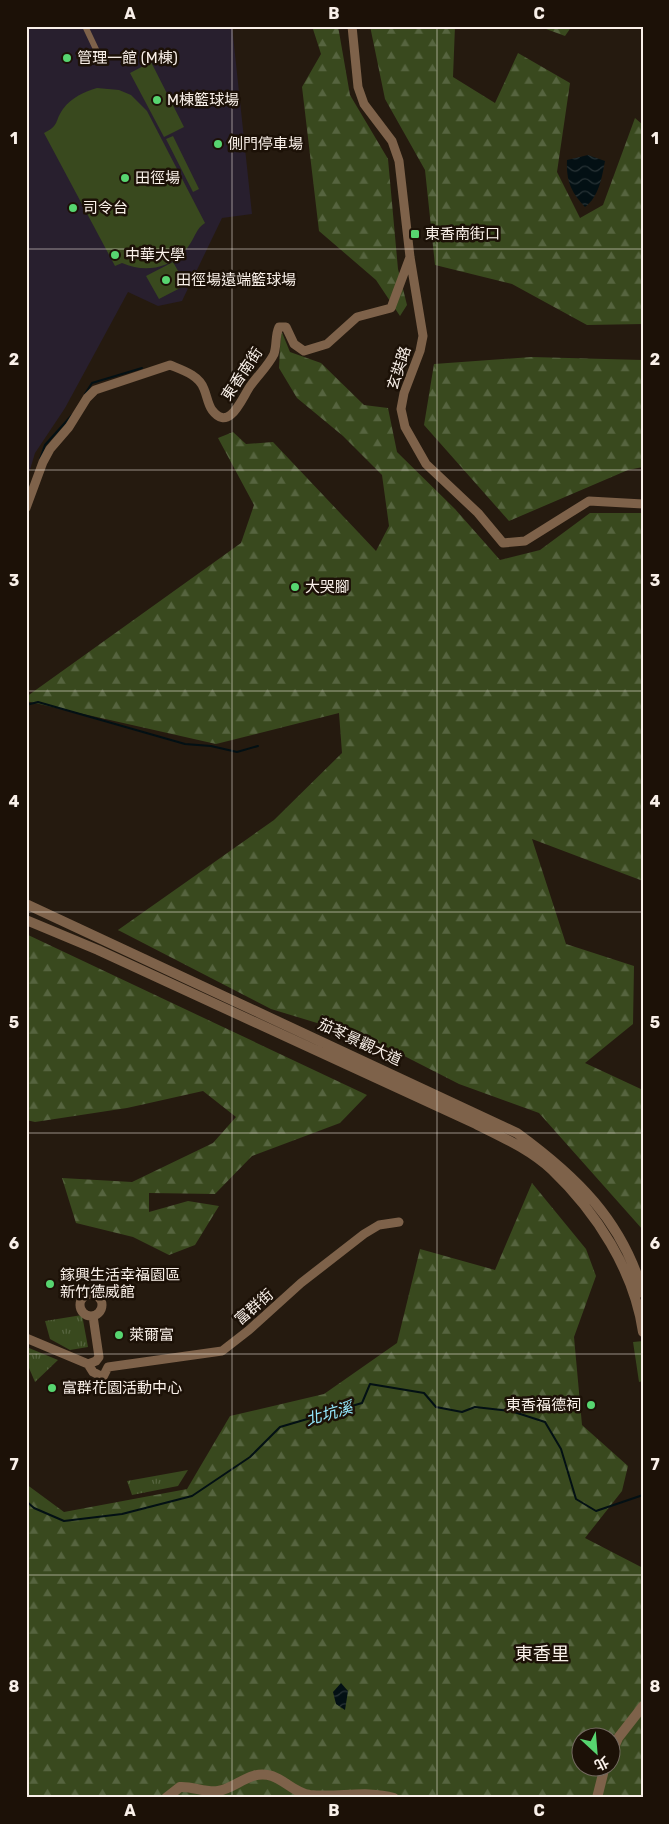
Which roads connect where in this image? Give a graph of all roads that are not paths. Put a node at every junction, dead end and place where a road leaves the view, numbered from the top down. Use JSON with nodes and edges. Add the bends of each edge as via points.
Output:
{"nodes":[{"id":1,"x":85,"y":26,"type":"edge"},
{"id":2,"x":352,"y":26,"type":"edge"},
{"id":3,"x":102,"y":62,"type":"dead end"},
{"id":4,"x":410,"y":257,"type":"junction"},
{"id":5,"x":643,"y":504,"type":"edge"},
{"id":6,"x":26,"y":508,"type":"edge"},
{"id":7,"x":26,"y":904,"type":"edge"},
{"id":8,"x":26,"y":920,"type":"edge"},
{"id":9,"x":399,"y":1222,"type":"dead end"},
{"id":10,"x":619,"y":1249,"type":"junction"},
{"id":11,"x":643,"y":1294,"type":"edge"},
{"id":12,"x":93,"y":1316,"type":"dead end"},
{"id":13,"x":643,"y":1332,"type":"edge"},
{"id":14,"x":26,"y":1338,"type":"edge"},
{"id":15,"x":92,"y":1362,"type":"junction"},
{"id":16,"x":108,"y":1367,"type":"junction"},
{"id":17,"x":643,"y":1706,"type":"edge"},
{"id":18,"x":622,"y":1733,"type":"edge"},
{"id":19,"x":602,"y":1776,"type":"edge"},
{"id":20,"x":166,"y":1798,"type":"edge"},
{"id":21,"x":394,"y":1798,"type":"edge"},
{"id":22,"x":597,"y":1798,"type":"edge"}],
"edges":[{"from":1,"to":3,"type":"street"},
{"from":2,"to":4,"type":"street","name":"玄奘路","via":[[358,87],[364,104],[392,141],[399,161]]},
{"from":4,"to":5,"type":"street","name":"玄奘路","via":[[423,336],[401,409],[405,427],[426,464],[478,513],[503,543],[525,541],[589,501]]},
{"from":4,"to":6,"type":"street","name":"東香南街","via":[[391,308],[357,317],[327,344],[304,351],[294,344],[286,327],[279,327],[275,351],[268,364],[250,386],[243,402],[230,415],[222,418],[217,415],[211,409],[200,381],[170,365],[95,390],[50,448]]},
{"from":7,"to":10,"type":"street","name":"茄苳景觀大道","via":[[516,1133],[556,1162],[584,1188],[599,1205]]},
{"from":8,"to":10,"type":"street","name":"茄苳景觀大道","via":[[98,950],[506,1139],[551,1170]]},
{"from":9,"to":16,"type":"street","name":"富群街","via":[[379,1225],[364,1234],[222,1351]]},
{"from":10,"to":11,"type":"street"},
{"from":10,"to":13,"type":"street"},
{"from":12,"to":15,"type":"street","via":[[99,1353]]},
{"from":14,"to":15,"type":"street"},
{"from":15,"to":16,"type":"street"},
{"from":15,"to":16,"type":"street","via":[[93,1372],[103,1378]]},
{"from":17,"to":18,"type":"street"},
{"from":19,"to":22,"type":"street"},
{"from":20,"to":21,"type":"street","via":[[180,1788],[218,1791],[259,1774],[272,1776],[298,1792],[310,1795],[371,1793]]}]}
